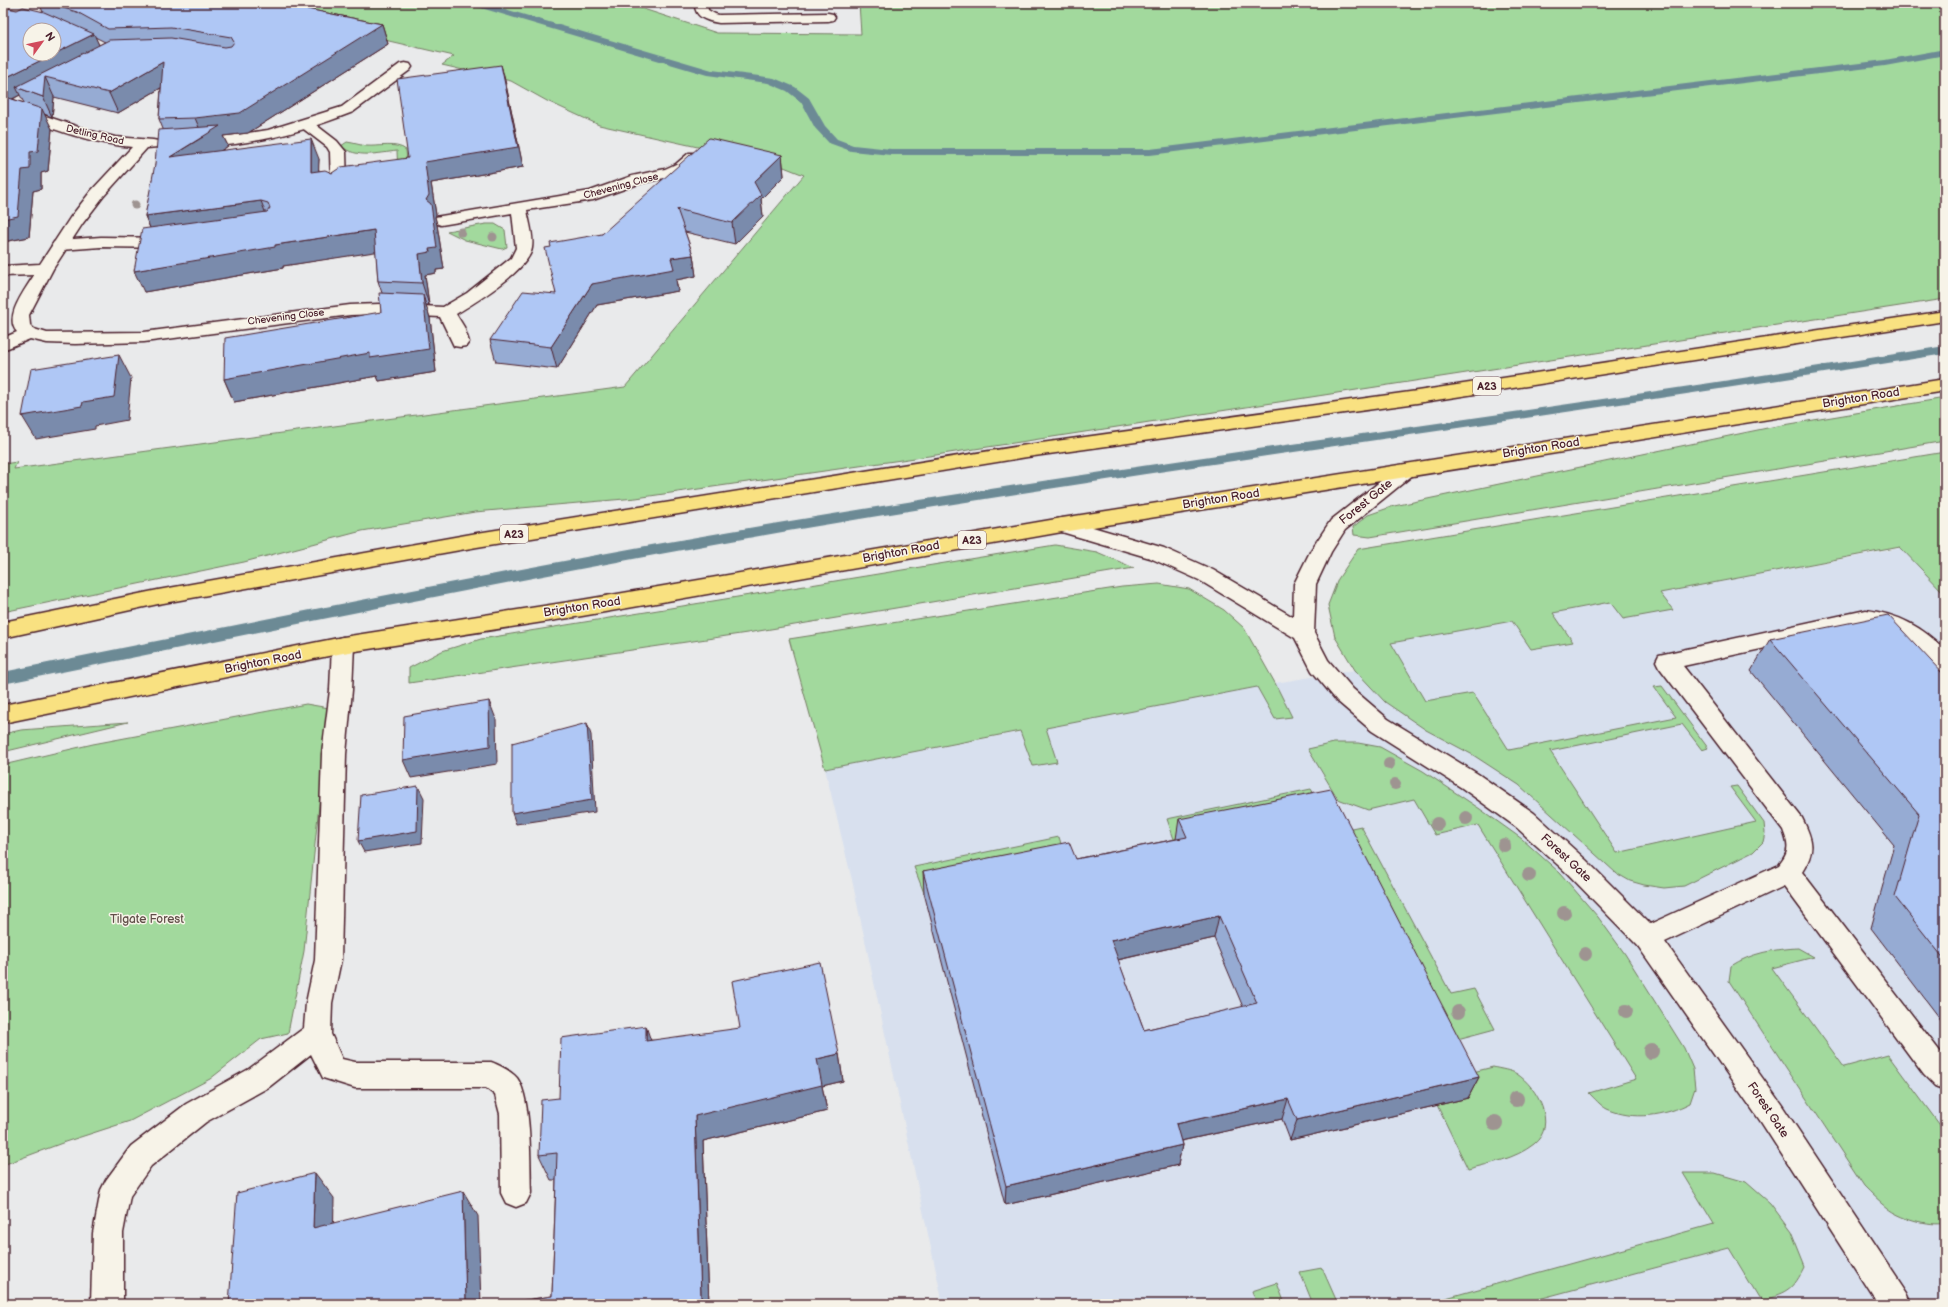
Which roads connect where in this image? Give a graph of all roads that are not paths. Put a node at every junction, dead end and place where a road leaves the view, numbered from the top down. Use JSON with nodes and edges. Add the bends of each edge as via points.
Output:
{"nodes":[{"id":1,"x":701,"y":3,"type":"edge"},
{"id":2,"x":828,"y":16,"type":"dead end"},
{"id":3,"x":405,"y":67,"type":"dead end"},
{"id":4,"x":11,"y":109,"type":"edge"},
{"id":5,"x":306,"y":124,"type":"junction"},
{"id":6,"x":182,"y":143,"type":"edge"},
{"id":7,"x":143,"y":144,"type":"junction"},
{"id":8,"x":167,"y":144,"type":"edge"},
{"id":9,"x":698,"y":152,"type":"edge"},
{"id":10,"x":339,"y":187,"type":"edge"},
{"id":11,"x":519,"y":207,"type":"junction"},
{"id":12,"x":441,"y":220,"type":"dead end"},
{"id":13,"x":186,"y":240,"type":"edge"},
{"id":14,"x":60,"y":245,"type":"junction"},
{"id":15,"x":45,"y":269,"type":"junction"},
{"id":16,"x":3,"y":271,"type":"edge"},
{"id":17,"x":446,"y":312,"type":"junction"},
{"id":18,"x":1945,"y":316,"type":"edge"},
{"id":19,"x":28,"y":333,"type":"junction"},
{"id":20,"x":460,"y":342,"type":"dead end"},
{"id":21,"x":3,"y":345,"type":"edge"},
{"id":22,"x":1945,"y":384,"type":"edge"},
{"id":23,"x":1407,"y":470,"type":"junction"},
{"id":24,"x":1062,"y":524,"type":"junction"},
{"id":25,"x":3,"y":630,"type":"edge"},
{"id":26,"x":1303,"y":633,"type":"junction"},
{"id":27,"x":343,"y":646,"type":"junction"},
{"id":28,"x":1945,"y":664,"type":"edge"},
{"id":29,"x":3,"y":714,"type":"edge"},
{"id":30,"x":1788,"y":872,"type":"junction"},
{"id":31,"x":1647,"y":938,"type":"junction"},
{"id":32,"x":317,"y":1034,"type":"junction"},
{"id":33,"x":1945,"y":1077,"type":"edge"},
{"id":34,"x":516,"y":1193,"type":"dead end"},
{"id":35,"x":107,"y":1304,"type":"edge"},
{"id":36,"x":1896,"y":1304,"type":"edge"}],
"edges":[{"from":1,"to":2,"type":"street","via":[[704,15],[719,19]]},
{"from":3,"to":5,"type":"street","via":[[348,109]]},
{"from":4,"to":7,"type":"street","name":"Detling Road","via":[[87,135]]},
{"from":5,"to":6,"type":"street","via":[[240,139]]},
{"from":5,"to":10,"type":"street","via":[[332,144],[338,152]]},
{"from":7,"to":8,"type":"street","name":"Detling Road"},
{"from":7,"to":14,"type":"street","via":[[98,194]]},
{"from":9,"to":11,"type":"street","name":"Chevening Close","via":[[681,167],[669,173],[637,180],[593,195]]},
{"from":11,"to":12,"type":"street","name":"Chevening Close"},
{"from":11,"to":17,"type":"street","via":[[524,248],[518,260],[473,297]]},
{"from":13,"to":14,"type":"street","via":[[159,244],[101,242]]},
{"from":14,"to":15,"type":"street"},
{"from":15,"to":16,"type":"street"},
{"from":15,"to":19,"type":"street","via":[[20,315],[21,326]]},
{"from":17,"to":19,"type":"street","name":"Chevening Close","via":[[350,310],[144,337],[54,339]]},
{"from":17,"to":20,"type":"street"},
{"from":18,"to":25,"type":"main road","number":"A23","via":[[1417,397],[1027,451],[477,540],[158,597]]},
{"from":19,"to":21,"type":"street"},
{"from":22,"to":23,"type":"main road","name":"Brighton Road","number":"A23"},
{"from":23,"to":24,"type":"main road","name":"Brighton Road","number":"A23"},
{"from":23,"to":26,"type":"street","name":"Forest Gate","via":[[1338,525],[1321,550],[1305,584]]},
{"from":24,"to":26,"type":"street","via":[[1157,553],[1206,575]]},
{"from":24,"to":27,"type":"main road","name":"Brighton Road","number":"A23","via":[[582,608]]},
{"from":26,"to":31,"type":"street","name":"Forest Gate","via":[[1320,665],[1345,695],[1380,725],[1470,781],[1525,820],[1577,867]]},
{"from":27,"to":29,"type":"main road","name":"Brighton Road","number":"A23"},
{"from":27,"to":32,"type":"street","via":[[334,754],[328,960],[319,1003]]},
{"from":28,"to":30,"type":"street","via":[[1925,643],[1903,627],[1884,619],[1866,618],[1667,661],[1793,825],[1801,844],[1799,859]]},
{"from":30,"to":31,"type":"street"},
{"from":30,"to":33,"type":"street","via":[[1934,1066]]},
{"from":31,"to":36,"type":"street","name":"Forest Gate","via":[[1771,1113]]},
{"from":32,"to":34,"type":"street","via":[[333,1069],[355,1075],[491,1074],[506,1087],[514,1114]]},
{"from":32,"to":35,"type":"street","via":[[259,1078],[196,1113],[141,1156],[116,1190],[108,1234]]}]}
